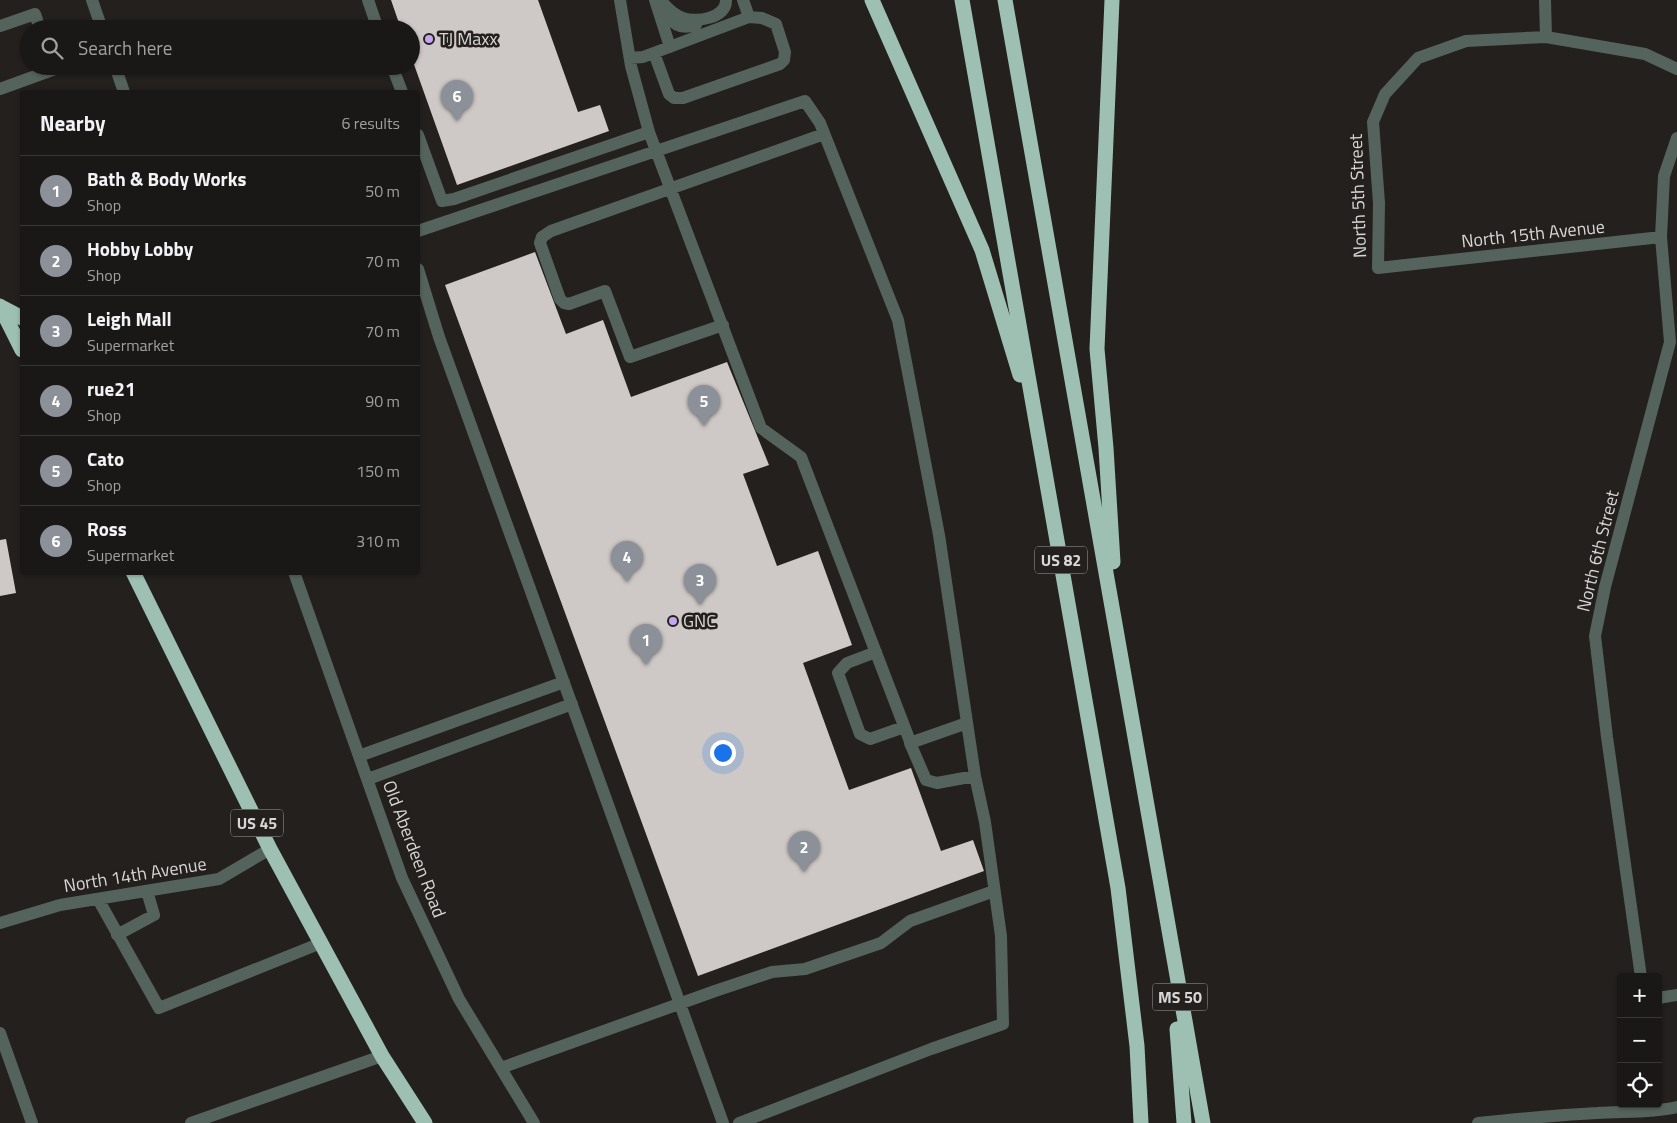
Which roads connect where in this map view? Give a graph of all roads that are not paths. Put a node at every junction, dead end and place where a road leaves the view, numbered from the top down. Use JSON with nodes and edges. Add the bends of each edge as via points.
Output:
{"nodes":[{"id":1,"x":92,"y":0,"type":"edge"},
{"id":2,"x":368,"y":0,"type":"edge"},
{"id":3,"x":620,"y":0,"type":"edge"},
{"id":4,"x":726,"y":0,"type":"edge"},
{"id":5,"x":743,"y":0,"type":"edge"},
{"id":6,"x":872,"y":0,"type":"edge"},
{"id":7,"x":962,"y":0,"type":"edge"},
{"id":8,"x":1006,"y":0,"type":"edge"},
{"id":9,"x":1112,"y":0,"type":"edge"},
{"id":10,"x":1545,"y":0,"type":"edge"},
{"id":11,"x":660,"y":1,"type":"edge"},
{"id":12,"x":749,"y":17,"type":"junction"},
{"id":13,"x":37,"y":20,"type":"edge"},
{"id":14,"x":99,"y":20,"type":"edge"},
{"id":15,"x":375,"y":20,"type":"edge"},
{"id":16,"x":0,"y":26,"type":"edge"},
{"id":17,"x":1546,"y":37,"type":"junction"},
{"id":18,"x":670,"y":47,"type":"junction"},
{"id":19,"x":654,"y":53,"type":"junction"},
{"id":20,"x":630,"y":58,"type":"junction"},
{"id":21,"x":1677,"y":69,"type":"edge"},
{"id":22,"x":39,"y":75,"type":"edge"},
{"id":23,"x":118,"y":75,"type":"edge"},
{"id":24,"x":395,"y":75,"type":"edge"},
{"id":25,"x":0,"y":90,"type":"edge"},
{"id":26,"x":123,"y":90,"type":"edge"},
{"id":27,"x":401,"y":90,"type":"edge"},
{"id":28,"x":649,"y":132,"type":"junction"},
{"id":29,"x":824,"y":134,"type":"junction"},
{"id":30,"x":1677,"y":138,"type":"edge"},
{"id":31,"x":420,"y":140,"type":"edge"},
{"id":32,"x":657,"y":149,"type":"junction"},
{"id":33,"x":671,"y":188,"type":"junction"},
{"id":34,"x":420,"y":230,"type":"edge"},
{"id":35,"x":1661,"y":238,"type":"junction"},
{"id":36,"x":1409,"y":265,"type":"joint"},
{"id":37,"x":420,"y":276,"type":"edge"},
{"id":38,"x":0,"y":307,"type":"edge"},
{"id":39,"x":20,"y":317,"type":"edge"},
{"id":40,"x":723,"y":325,"type":"junction"},
{"id":41,"x":20,"y":346,"type":"edge"},
{"id":42,"x":1040,"y":439,"type":"junction"},
{"id":43,"x":134,"y":575,"type":"edge"},
{"id":44,"x":295,"y":575,"type":"edge"},
{"id":45,"x":1116,"y":631,"type":"junction"},
{"id":46,"x":876,"y":652,"type":"junction"},
{"id":47,"x":564,"y":682,"type":"junction"},
{"id":48,"x":572,"y":704,"type":"junction"},
{"id":49,"x":967,"y":723,"type":"junction"},
{"id":50,"x":904,"y":727,"type":"junction"},
{"id":51,"x":911,"y":744,"type":"junction"},
{"id":52,"x":359,"y":756,"type":"junction"},
{"id":53,"x":975,"y":776,"type":"junction"},
{"id":54,"x":368,"y":779,"type":"junction"},
{"id":55,"x":270,"y":849,"type":"junction"},
{"id":56,"x":1158,"y":871,"type":"junction"},
{"id":57,"x":994,"y":890,"type":"junction"},
{"id":58,"x":147,"y":891,"type":"junction"},
{"id":59,"x":98,"y":899,"type":"junction"},
{"id":60,"x":0,"y":923,"type":"edge"},
{"id":61,"x":117,"y":934,"type":"junction"},
{"id":62,"x":321,"y":943,"type":"junction"},
{"id":63,"x":1640,"y":973,"type":"edge"},
{"id":64,"x":1677,"y":995,"type":"edge"},
{"id":65,"x":1662,"y":997,"type":"edge"},
{"id":66,"x":680,"y":1003,"type":"junction"},
{"id":67,"x":0,"y":1032,"type":"edge"},
{"id":68,"x":382,"y":1056,"type":"junction"},
{"id":69,"x":501,"y":1068,"type":"junction"},
{"id":70,"x":1677,"y":1107,"type":"edge"},
{"id":71,"x":1653,"y":1113,"type":"edge"},
{"id":72,"x":32,"y":1123,"type":"edge"},
{"id":73,"x":191,"y":1123,"type":"edge"},
{"id":74,"x":425,"y":1123,"type":"edge"},
{"id":75,"x":534,"y":1123,"type":"edge"},
{"id":76,"x":723,"y":1123,"type":"edge"},
{"id":77,"x":738,"y":1123,"type":"edge"},
{"id":78,"x":1141,"y":1123,"type":"edge"},
{"id":79,"x":1184,"y":1123,"type":"edge"},
{"id":80,"x":1203,"y":1123,"type":"edge"},
{"id":81,"x":1478,"y":1123,"type":"edge"}],
"edges":[{"from":1,"to":14,"type":"street"},
{"from":2,"to":15,"type":"street"},
{"from":3,"to":20,"type":"street"},
{"from":4,"to":11,"type":"street","via":[[723,11],[704,18],[684,19]]},
{"from":5,"to":12,"type":"street"},
{"from":6,"to":42,"type":"highway","via":[[982,250]]},
{"from":7,"to":42,"type":"highway","number":"US 82"},
{"from":8,"to":45,"type":"highway","number":"US 82"},
{"from":9,"to":45,"type":"highway","via":[[1097,349]]},
{"from":10,"to":17,"type":"street"},
{"from":11,"to":18,"type":"street"},
{"from":12,"to":18,"type":"street"},
{"from":12,"to":19,"type":"street","via":[[776,24],[785,52],[780,64],[683,98],[674,98],[669,94]]},
{"from":13,"to":16,"type":"street","via":[[35,14]]},
{"from":17,"to":21,"type":"street","via":[[1645,54]]},
{"from":17,"to":36,"type":"street","name":"North 5th Street","via":[[1466,41],[1418,58],[1385,94],[1373,122],[1379,203],[1378,268]]},
{"from":18,"to":19,"type":"street"},
{"from":19,"to":20,"type":"street"},
{"from":20,"to":28,"type":"street"},
{"from":22,"to":25,"type":"street"},
{"from":23,"to":26,"type":"street"},
{"from":24,"to":27,"type":"street"},
{"from":28,"to":31,"type":"street","via":[[442,201]]},
{"from":28,"to":32,"type":"street"},
{"from":29,"to":32,"type":"street","via":[[805,101]]},
{"from":29,"to":33,"type":"street"},
{"from":29,"to":49,"type":"street","via":[[898,320],[938,529]]},
{"from":30,"to":35,"type":"street","name":"North 6th Street","via":[[1664,176]]},
{"from":32,"to":33,"type":"street"},
{"from":32,"to":34,"type":"street"},
{"from":33,"to":40,"type":"street"},
{"from":33,"to":40,"type":"street","via":[[542,237],[540,243],[560,299],[569,304],[604,290],[630,357]]},
{"from":35,"to":36,"type":"street","name":"North 15th Avenue"},
{"from":35,"to":63,"type":"street","name":"North 6th Street","via":[[1670,342],[1595,636],[1606,737]]},
{"from":37,"to":47,"type":"street","via":[[440,342]]},
{"from":38,"to":39,"type":"highway"},
{"from":38,"to":41,"type":"highway"},
{"from":40,"to":46,"type":"street","via":[[761,428],[801,456]]},
{"from":42,"to":78,"type":"highway","number":"US 82","via":[[1118,888],[1138,1046]]},
{"from":43,"to":55,"type":"highway","number":"US 45"},
{"from":44,"to":52,"type":"street","name":"Old Aberdeen Road"},
{"from":45,"to":56,"type":"highway","number":"US 82"},
{"from":46,"to":50,"type":"street"},
{"from":46,"to":50,"type":"street","via":[[846,663],[838,673],[854,722],[860,734],[870,739]]},
{"from":47,"to":48,"type":"street"},
{"from":47,"to":52,"type":"street"},
{"from":48,"to":54,"type":"street"},
{"from":48,"to":66,"type":"street"},
{"from":49,"to":51,"type":"street"},
{"from":49,"to":53,"type":"street"},
{"from":50,"to":51,"type":"street"},
{"from":51,"to":53,"type":"street","via":[[926,780],[937,783]]},
{"from":52,"to":54,"type":"street","name":"Old Aberdeen Road"},
{"from":53,"to":57,"type":"street"},
{"from":54,"to":69,"type":"street","name":"Old Aberdeen Road","via":[[402,878],[459,999]]},
{"from":55,"to":58,"type":"street","name":"North 14th Avenue","via":[[218,879]]},
{"from":55,"to":62,"type":"highway","number":"US 45"},
{"from":56,"to":79,"type":"highway","number":"US 82"},
{"from":56,"to":80,"type":"highway","number":"MS 50"},
{"from":57,"to":66,"type":"street","via":[[910,921],[881,942],[864,949],[806,969],[772,972]]},
{"from":57,"to":77,"type":"street","via":[[1000,936],[1003,1024]]},
{"from":58,"to":59,"type":"street","name":"North 14th Avenue"},
{"from":58,"to":61,"type":"street","via":[[154,915]]},
{"from":59,"to":60,"type":"street","name":"North 14th Avenue","via":[[60,905]]},
{"from":59,"to":61,"type":"street"},
{"from":61,"to":62,"type":"street","via":[[159,1008]]},
{"from":62,"to":68,"type":"highway","number":"US 45"},
{"from":64,"to":65,"type":"street"},
{"from":66,"to":69,"type":"street"},
{"from":66,"to":76,"type":"street"},
{"from":67,"to":72,"type":"street"},
{"from":68,"to":73,"type":"street"},
{"from":68,"to":74,"type":"highway","number":"US 45"},
{"from":69,"to":75,"type":"street","name":"Old Aberdeen Road"},
{"from":70,"to":71,"type":"street"},
{"from":71,"to":81,"type":"street","via":[[1567,1114]]}]}
